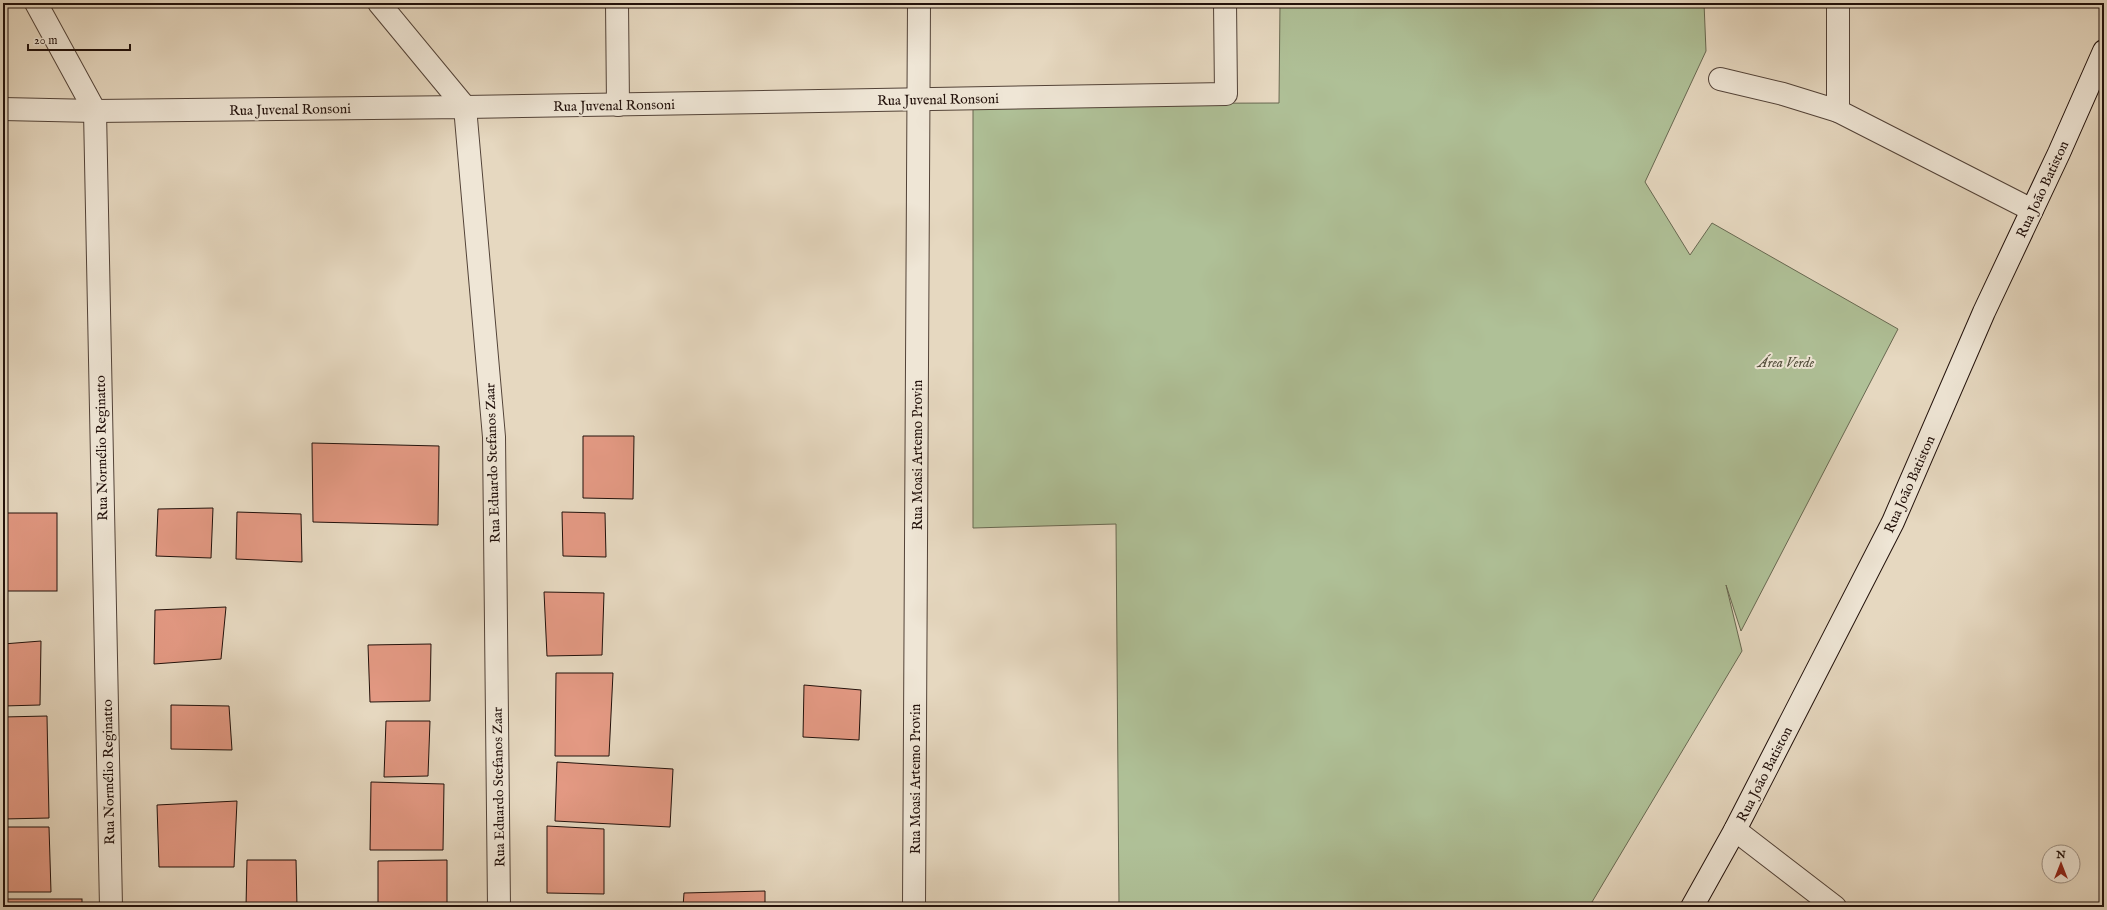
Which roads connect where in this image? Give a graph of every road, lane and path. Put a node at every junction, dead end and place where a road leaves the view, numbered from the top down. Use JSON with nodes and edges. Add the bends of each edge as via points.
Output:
{"nodes":[{"id":1,"x":36,"y":3,"type":"edge"},
{"id":2,"x":379,"y":3,"type":"edge"},
{"id":3,"x":617,"y":3,"type":"edge"},
{"id":4,"x":919,"y":3,"type":"edge"},
{"id":5,"x":1225,"y":3,"type":"edge"},
{"id":6,"x":1838,"y":3,"type":"edge"},
{"id":7,"x":2104,"y":51,"type":"edge"},
{"id":8,"x":1720,"y":79,"type":"dead end"},
{"id":9,"x":919,"y":100,"type":"junction"},
{"id":10,"x":618,"y":105,"type":"junction"},
{"id":11,"x":465,"y":108,"type":"junction"},
{"id":12,"x":3,"y":109,"type":"edge"},
{"id":13,"x":95,"y":111,"type":"junction"},
{"id":14,"x":1838,"y":111,"type":"junction"},
{"id":15,"x":2032,"y":210,"type":"junction"},
{"id":16,"x":1734,"y":830,"type":"junction"},
{"id":17,"x":111,"y":907,"type":"edge"},
{"id":18,"x":500,"y":907,"type":"edge"},
{"id":19,"x":914,"y":907,"type":"edge"},
{"id":20,"x":1692,"y":907,"type":"edge"},
{"id":21,"x":1836,"y":907,"type":"edge"}],
"edges":[{"from":1,"to":13,"type":"street","name":"Rua Normélio Reginatto"},
{"from":2,"to":11,"type":"street"},
{"from":3,"to":10,"type":"street"},
{"from":4,"to":9,"type":"street","name":"Rua Moasi Artemo Provin"},
{"from":5,"to":9,"type":"street","name":"Rua Juvenal Ronsoni","via":[[1226,94]]},
{"from":6,"to":14,"type":"street"},
{"from":7,"to":15,"type":"street","name":"Rua João Batiston"},
{"from":8,"to":14,"type":"street","via":[[1783,94]]},
{"from":9,"to":10,"type":"street","name":"Rua Juvenal Ronsoni"},
{"from":9,"to":19,"type":"street","name":"Rua Moasi Artemo Provin"},
{"from":10,"to":11,"type":"street","name":"Rua Juvenal Ronsoni"},
{"from":11,"to":13,"type":"street","name":"Rua Juvenal Ronsoni"},
{"from":11,"to":18,"type":"street","name":"Rua Eduardo Stefanos Zaar","via":[[494,437]]},
{"from":12,"to":13,"type":"street","name":"Rua Juvenal Ronsoni"},
{"from":13,"to":17,"type":"street","name":"Rua Normélio Reginatto"},
{"from":14,"to":15,"type":"street"},
{"from":15,"to":16,"type":"street","name":"Rua João Batiston","via":[[1984,312],[1893,522]]},
{"from":16,"to":20,"type":"street","name":"Rua João Batiston"},
{"from":16,"to":21,"type":"street"}]}
